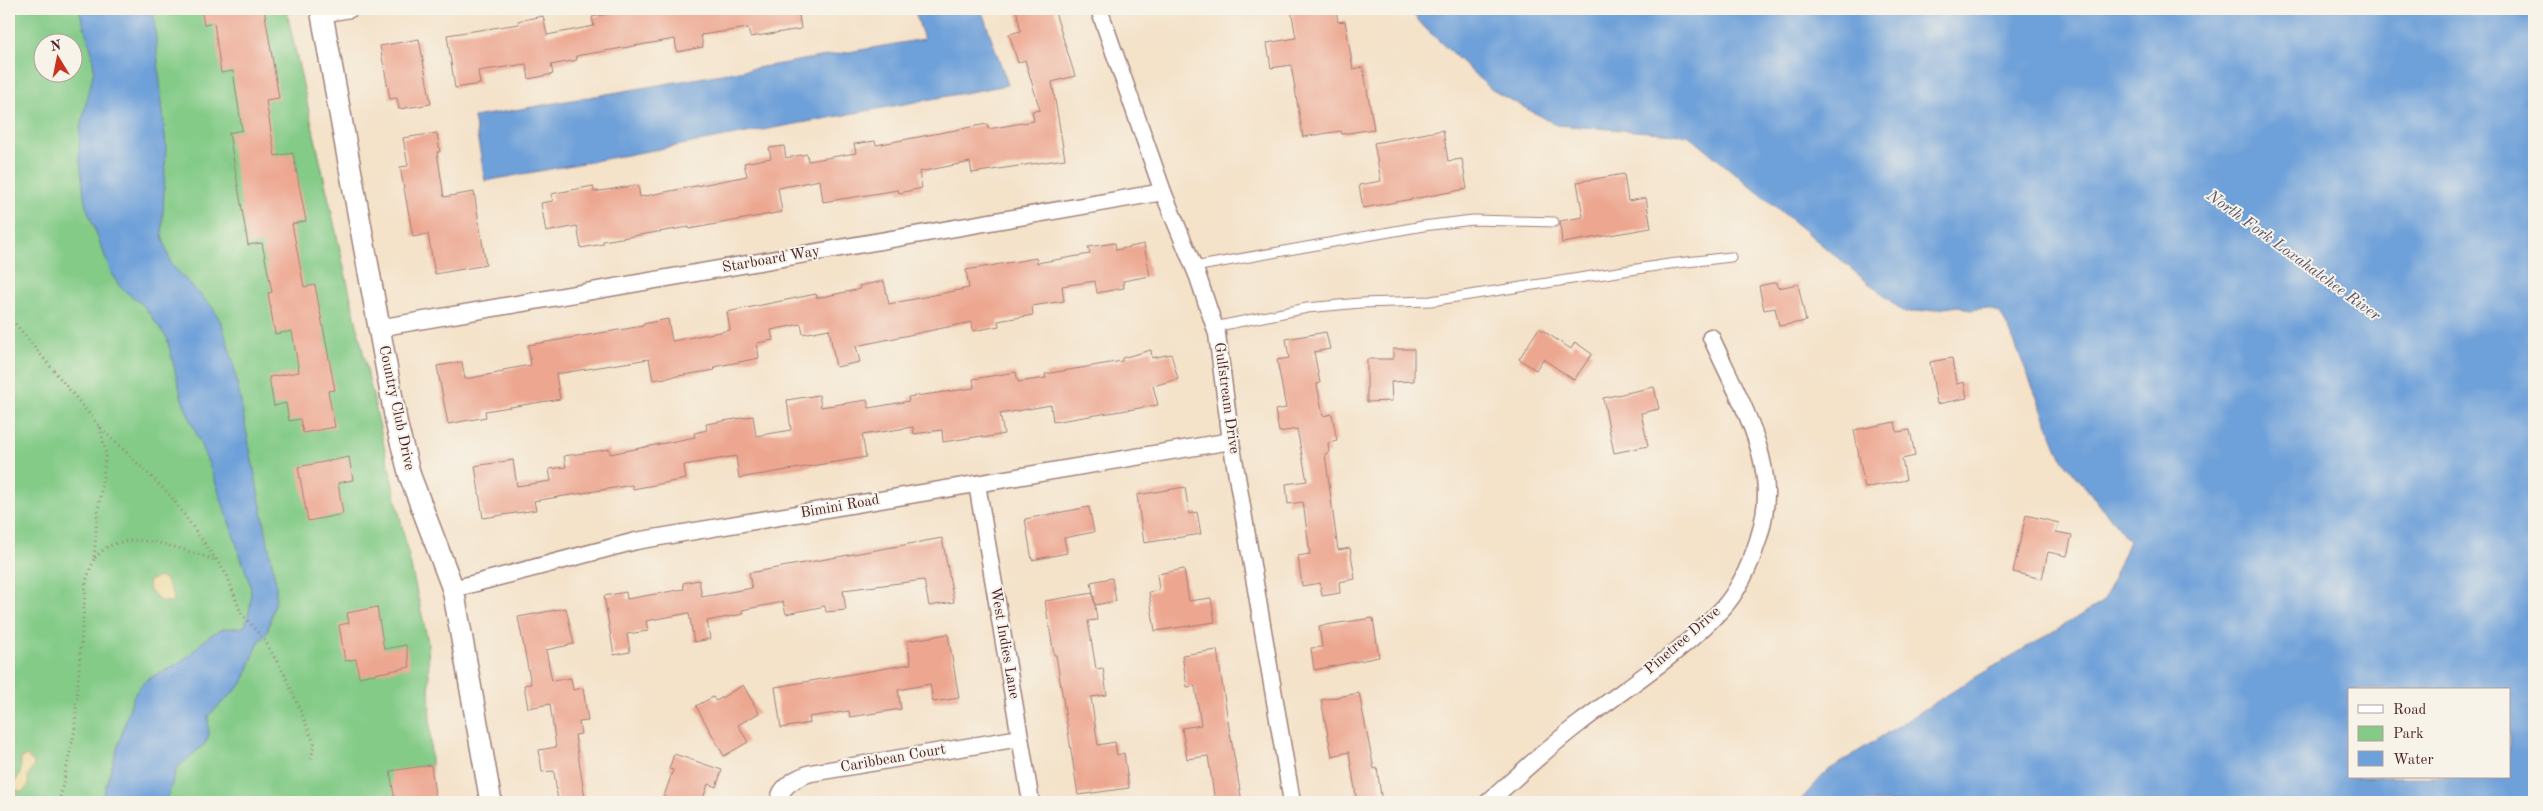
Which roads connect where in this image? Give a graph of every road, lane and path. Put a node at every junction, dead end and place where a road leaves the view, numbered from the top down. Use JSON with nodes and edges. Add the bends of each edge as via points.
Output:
{"nodes":[{"id":1,"x":350,"y":9,"type":"edge"},
{"id":2,"x":1099,"y":9,"type":"edge"},
{"id":3,"x":321,"y":11,"type":"edge"},
{"id":4,"x":1163,"y":192,"type":"junction"},
{"id":5,"x":1554,"y":222,"type":"dead end"},
{"id":6,"x":1731,"y":257,"type":"dead end"},
{"id":7,"x":1194,"y":267,"type":"junction"},
{"id":8,"x":9,"y":316,"type":"edge"},
{"id":9,"x":1214,"y":327,"type":"junction"},
{"id":10,"x":378,"y":328,"type":"junction"},
{"id":11,"x":1711,"y":337,"type":"dead end"},
{"id":12,"x":99,"y":426,"type":"junction"},
{"id":13,"x":1231,"y":441,"type":"junction"},
{"id":14,"x":977,"y":484,"type":"junction"},
{"id":15,"x":94,"y":559,"type":"junction"},
{"id":16,"x":216,"y":560,"type":"junction"},
{"id":17,"x":453,"y":589,"type":"junction"},
{"id":18,"x":1020,"y":738,"type":"junction"},
{"id":19,"x":311,"y":760,"type":"dead end"},
{"id":20,"x":59,"y":802,"type":"edge"},
{"id":21,"x":491,"y":802,"type":"edge"},
{"id":22,"x":778,"y":802,"type":"edge"},
{"id":23,"x":1031,"y":802,"type":"edge"},
{"id":24,"x":1292,"y":802,"type":"edge"},
{"id":25,"x":1488,"y":802,"type":"edge"}],
"edges":[{"from":1,"to":3,"type":"street"},
{"from":2,"to":4,"type":"street","name":"Gulfstream Drive"},
{"from":3,"to":10,"type":"street","name":"Country Club Drive"},
{"from":4,"to":7,"type":"street","name":"Gulfstream Drive"},
{"from":4,"to":10,"type":"street","name":"Starboard Way"},
{"from":5,"to":7,"type":"lane","via":[[1472,220],[1423,226]]},
{"from":6,"to":9,"type":"lane","via":[[1431,301],[1308,308]]},
{"from":7,"to":9,"type":"street","name":"Gulfstream Drive"},
{"from":8,"to":12,"type":"path"},
{"from":9,"to":13,"type":"street","name":"Gulfstream Drive"},
{"from":10,"to":17,"type":"street","name":"Country Club Drive","via":[[410,476]]},
{"from":11,"to":25,"type":"street","name":"Pinetree Drive","via":[[1758,445],[1766,492],[1764,520],[1748,566],[1723,608],[1674,652],[1578,724]]},
{"from":12,"to":15,"type":"path","via":[[106,454]]},
{"from":12,"to":16,"type":"path","via":[[170,495]]},
{"from":13,"to":14,"type":"street","name":"Bimini Road"},
{"from":13,"to":24,"type":"street","name":"Gulfstream Drive"},
{"from":14,"to":17,"type":"street","name":"Bimini Road","via":[[636,542]]},
{"from":14,"to":18,"type":"street","name":"West Indies Lane"},
{"from":15,"to":16,"type":"path","via":[[108,546],[147,542]]},
{"from":15,"to":20,"type":"path","via":[[86,581],[74,734]]},
{"from":16,"to":19,"type":"path","via":[[227,575],[241,613],[265,640],[286,677],[314,743]]},
{"from":17,"to":21,"type":"street","name":"Country Club Drive"},
{"from":18,"to":22,"type":"street","name":"Caribbean Court","via":[[812,773],[787,785]]},
{"from":18,"to":23,"type":"street","name":"West Indies Lane"}]}
